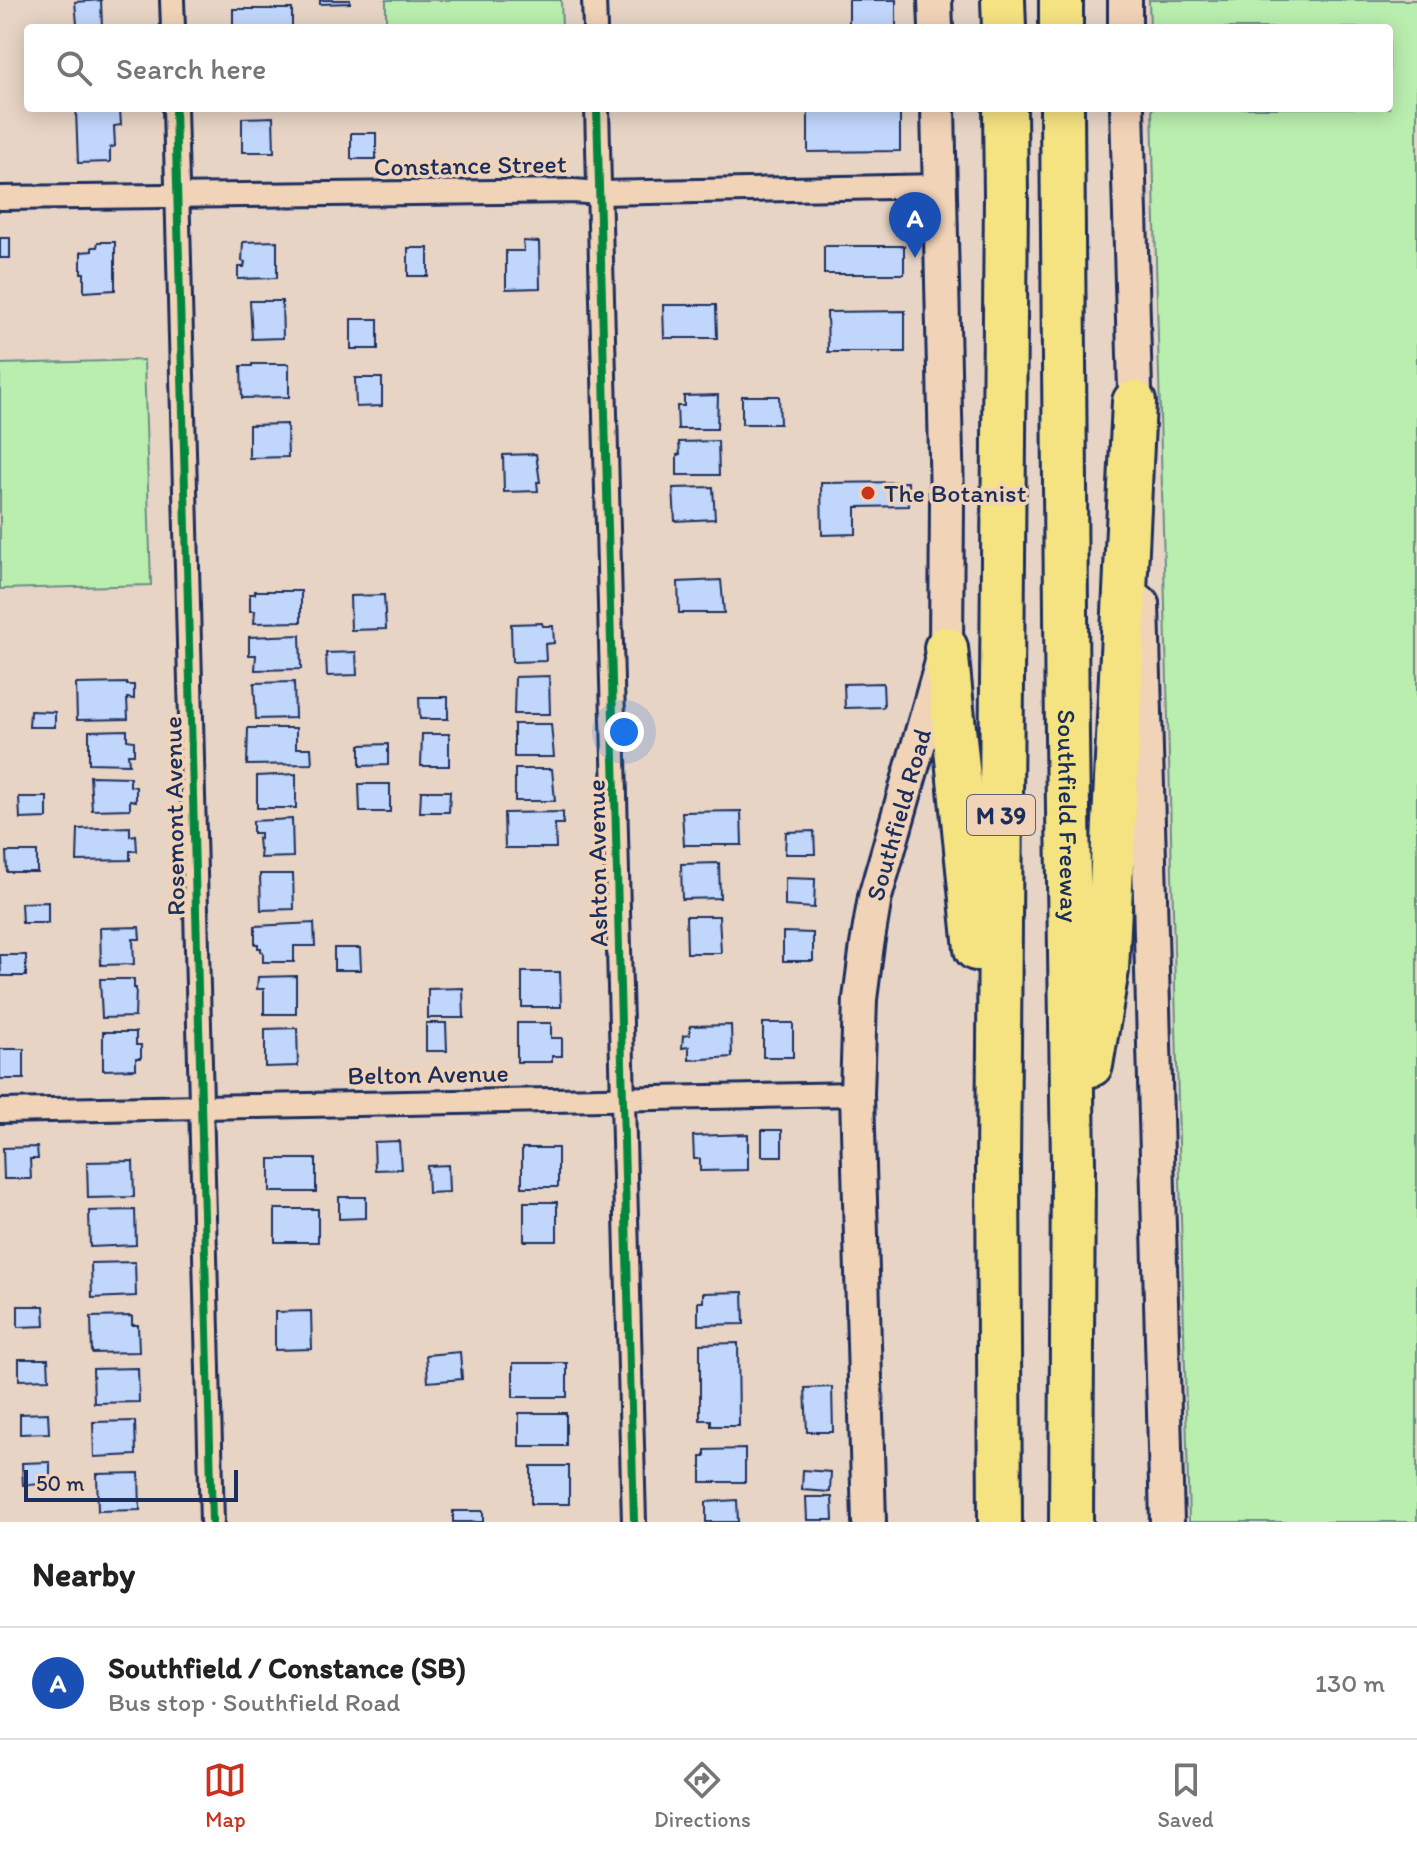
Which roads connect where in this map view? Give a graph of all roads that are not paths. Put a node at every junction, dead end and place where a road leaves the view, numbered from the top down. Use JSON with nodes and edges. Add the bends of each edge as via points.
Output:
{"nodes":[{"id":1,"x":172,"y":0,"type":"edge"},
{"id":2,"x":594,"y":0,"type":"edge"},
{"id":3,"x":935,"y":0,"type":"edge"},
{"id":4,"x":1003,"y":0,"type":"edge"},
{"id":5,"x":1061,"y":0,"type":"edge"},
{"id":6,"x":1125,"y":0,"type":"edge"},
{"id":7,"x":173,"y":24,"type":"edge"},
{"id":8,"x":595,"y":24,"type":"edge"},
{"id":9,"x":936,"y":24,"type":"edge"},
{"id":10,"x":1004,"y":24,"type":"edge"},
{"id":11,"x":1061,"y":24,"type":"edge"},
{"id":12,"x":1125,"y":24,"type":"edge"},
{"id":13,"x":175,"y":112,"type":"edge"},
{"id":14,"x":597,"y":112,"type":"edge"},
{"id":15,"x":938,"y":112,"type":"edge"},
{"id":16,"x":1005,"y":112,"type":"edge"},
{"id":17,"x":1062,"y":112,"type":"edge"},
{"id":18,"x":1127,"y":112,"type":"edge"},
{"id":19,"x":941,"y":186,"type":"junction"},
{"id":20,"x":600,"y":193,"type":"junction"},
{"id":21,"x":178,"y":197,"type":"junction"},
{"id":22,"x":0,"y":198,"type":"edge"},
{"id":23,"x":1134,"y":402,"type":"junction"},
{"id":24,"x":946,"y":648,"type":"junction"},
{"id":25,"x":857,"y":1094,"type":"junction"},
{"id":26,"x":623,"y":1098,"type":"junction"},
{"id":27,"x":201,"y":1107,"type":"junction"},
{"id":28,"x":0,"y":1111,"type":"edge"},
{"id":29,"x":998,"y":1165,"type":"junction"},
{"id":30,"x":1073,"y":1165,"type":"junction"},
{"id":31,"x":212,"y":1522,"type":"edge"},
{"id":32,"x":634,"y":1522,"type":"edge"},
{"id":33,"x":869,"y":1522,"type":"edge"},
{"id":34,"x":1000,"y":1522,"type":"edge"},
{"id":35,"x":1071,"y":1522,"type":"edge"},
{"id":36,"x":1167,"y":1522,"type":"edge"}],
"edges":[{"from":1,"to":7,"type":"street"},
{"from":2,"to":8,"type":"street"},
{"from":3,"to":9,"type":"main road"},
{"from":4,"to":10,"type":"highway"},
{"from":5,"to":11,"type":"highway"},
{"from":6,"to":12,"type":"main road"},
{"from":13,"to":21,"type":"street","name":"Rosemont Avenue"},
{"from":14,"to":20,"type":"street","name":"Ashton Avenue"},
{"from":15,"to":19,"type":"main road","name":"Southfield Road"},
{"from":16,"to":29,"type":"highway","number":"M 39"},
{"from":17,"to":30,"type":"highway","name":"Southfield Freeway","number":"M 39"},
{"from":18,"to":23,"type":"main road"},
{"from":19,"to":20,"type":"street","name":"Constance Street"},
{"from":19,"to":24,"type":"main road","name":"Southfield Road"},
{"from":20,"to":21,"type":"street","name":"Constance Street"},
{"from":20,"to":26,"type":"street","name":"Ashton Avenue"},
{"from":21,"to":22,"type":"street","name":"Constance Street"},
{"from":21,"to":27,"type":"street","name":"Rosemont Avenue"},
{"from":23,"to":30,"type":"highway","via":[[1107,970]]},
{"from":23,"to":36,"type":"main road"},
{"from":24,"to":25,"type":"main road","name":"Southfield Road","via":[[875,897],[860,999]]},
{"from":24,"to":29,"type":"highway"},
{"from":25,"to":26,"type":"street","name":"Belton Avenue"},
{"from":25,"to":33,"type":"main road","name":"Southfield Road"},
{"from":26,"to":27,"type":"street","name":"Belton Avenue"},
{"from":26,"to":32,"type":"street","name":"Ashton Avenue"},
{"from":27,"to":28,"type":"street","name":"Belton Avenue"},
{"from":27,"to":31,"type":"street","name":"Rosemont Avenue"},
{"from":29,"to":34,"type":"highway","number":"M 39"},
{"from":30,"to":35,"type":"highway","name":"Southfield Freeway","number":"M 39"}]}
